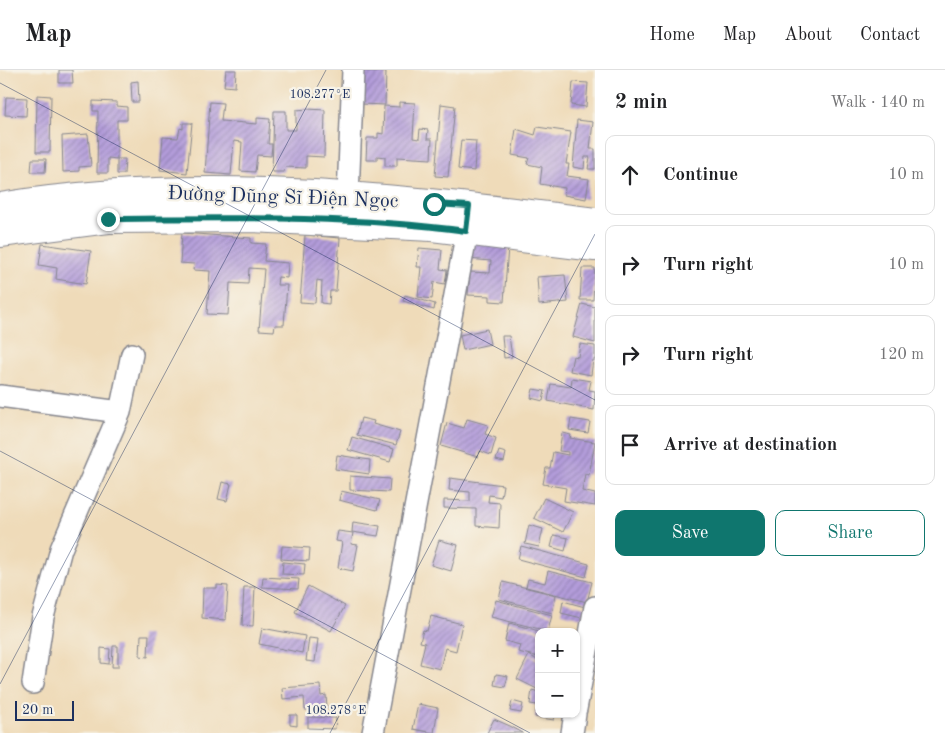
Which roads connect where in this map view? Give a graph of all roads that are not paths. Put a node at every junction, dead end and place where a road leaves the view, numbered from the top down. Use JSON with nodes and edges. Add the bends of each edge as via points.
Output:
{"nodes":[{"id":1,"x":353,"y":70,"type":"edge"},
{"id":2,"x":348,"y":196,"type":"junction"},
{"id":3,"x":0,"y":207,"type":"edge"},
{"id":4,"x":468,"y":219,"type":"junction"},
{"id":5,"x":595,"y":222,"type":"edge"},
{"id":6,"x":0,"y":233,"type":"edge"},
{"id":7,"x":595,"y":247,"type":"edge"},
{"id":8,"x":132,"y":354,"type":"dead end"},
{"id":9,"x":0,"y":396,"type":"edge"},
{"id":10,"x":120,"y":412,"type":"junction"},
{"id":11,"x":595,"y":607,"type":"edge"},
{"id":12,"x":33,"y":683,"type":"dead end"},
{"id":13,"x":580,"y":687,"type":"edge"},
{"id":14,"x":574,"y":718,"type":"edge"},
{"id":15,"x":373,"y":733,"type":"edge"},
{"id":16,"x":572,"y":733,"type":"edge"}],
"edges":[{"from":1,"to":2,"type":"street"},
{"from":2,"to":3,"type":"main road","name":"Đường Dũng Sĩ Điện Ngọc","via":[[139,191]]},
{"from":2,"to":4,"type":"main road","name":"Đường Dũng Sĩ Điện Ngọc"},
{"from":4,"to":5,"type":"main road","name":"Đường Dũng Sĩ Điện Ngọc"},
{"from":4,"to":6,"type":"main road","name":"Đường Dũng Sĩ Điện Ngọc","via":[[432,227],[251,218],[108,219]]},
{"from":4,"to":7,"type":"main road","name":"Đường Dũng Sĩ Điện Ngọc"},
{"from":4,"to":15,"type":"street"},
{"from":8,"to":10,"type":"street"},
{"from":9,"to":10,"type":"street"},
{"from":10,"to":12,"type":"street","via":[[61,549],[43,617]]},
{"from":11,"to":13,"type":"street"},
{"from":14,"to":16,"type":"street"}]}
